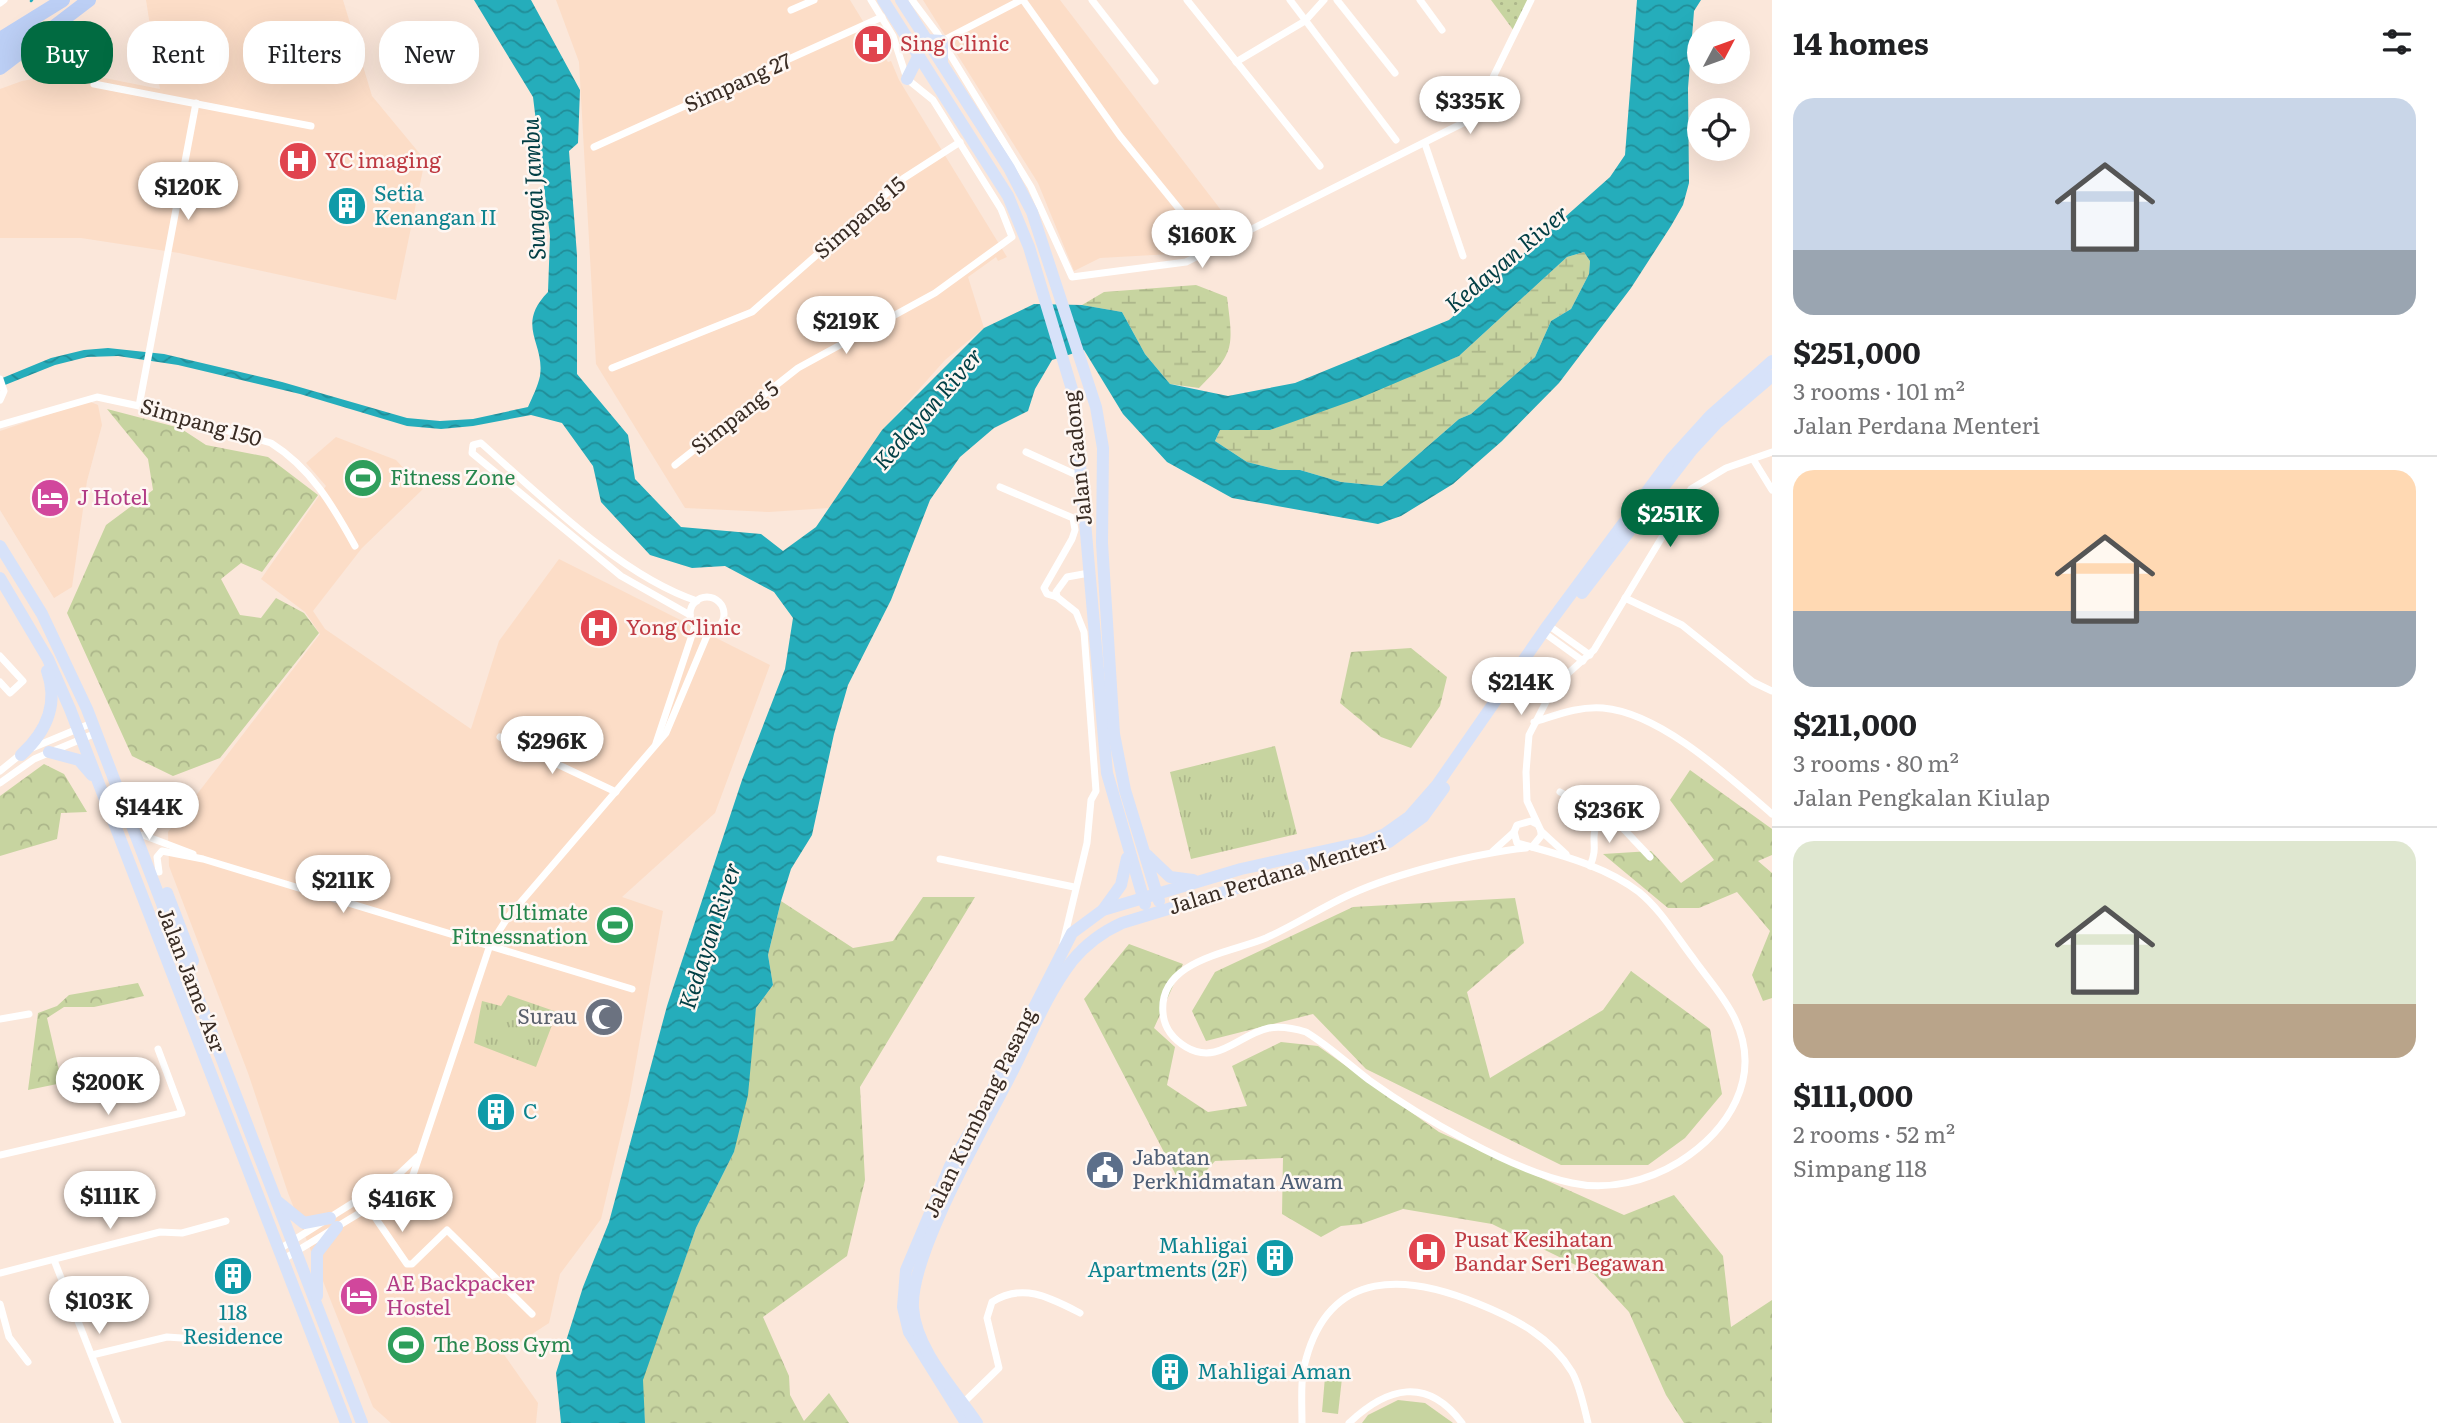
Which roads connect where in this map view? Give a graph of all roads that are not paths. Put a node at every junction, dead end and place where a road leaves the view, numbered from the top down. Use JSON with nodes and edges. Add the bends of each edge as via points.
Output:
{"nodes":[{"id":1,"x":5,"y":0,"type":"edge"},
{"id":2,"x":54,"y":0,"type":"edge"},
{"id":3,"x":63,"y":0,"type":"edge"},
{"id":4,"x":89,"y":0,"type":"edge"},
{"id":5,"x":814,"y":0,"type":"edge"},
{"id":6,"x":871,"y":0,"type":"edge"},
{"id":7,"x":883,"y":0,"type":"edge"},
{"id":8,"x":901,"y":0,"type":"edge"},
{"id":9,"x":912,"y":0,"type":"edge"},
{"id":10,"x":1022,"y":0,"type":"edge"},
{"id":11,"x":1092,"y":0,"type":"edge"},
{"id":12,"x":1188,"y":0,"type":"edge"},
{"id":13,"x":1290,"y":0,"type":"edge"},
{"id":14,"x":1324,"y":0,"type":"edge"},
{"id":15,"x":1337,"y":0,"type":"edge"},
{"id":16,"x":1420,"y":0,"type":"edge"},
{"id":17,"x":1531,"y":0,"type":"edge"},
{"id":18,"x":0,"y":3,"type":"edge"},
{"id":19,"x":791,"y":10,"type":"dead end"},
{"id":20,"x":882,"y":17,"type":"junction"},
{"id":21,"x":1305,"y":21,"type":"junction"},
{"id":22,"x":0,"y":27,"type":"edge"},
{"id":23,"x":1442,"y":30,"type":"dead end"},
{"id":24,"x":0,"y":39,"type":"edge"},
{"id":25,"x":926,"y":40,"type":"junction"},
{"id":26,"x":942,"y":41,"type":"junction"},
{"id":27,"x":0,"y":54,"type":"edge"},
{"id":28,"x":919,"y":55,"type":"junction"},
{"id":29,"x":1236,"y":62,"type":"junction"},
{"id":30,"x":942,"y":65,"type":"junction"},
{"id":31,"x":0,"y":68,"type":"edge"},
{"id":32,"x":930,"y":72,"type":"junction"},
{"id":33,"x":1395,"y":73,"type":"dead end"},
{"id":34,"x":907,"y":79,"type":"junction"},
{"id":35,"x":1155,"y":81,"type":"dead end"},
{"id":36,"x":99,"y":84,"type":"edge"},
{"id":37,"x":195,"y":103,"type":"junction"},
{"id":38,"x":311,"y":126,"type":"dead end"},
{"id":39,"x":1396,"y":140,"type":"dead end"},
{"id":40,"x":960,"y":142,"type":"junction"},
{"id":41,"x":1425,"y":144,"type":"junction"},
{"id":42,"x":594,"y":147,"type":"dead end"},
{"id":43,"x":1320,"y":166,"type":"dead end"},
{"id":44,"x":1198,"y":232,"type":"dead end"},
{"id":45,"x":1463,"y":256,"type":"dead end"},
{"id":46,"x":1772,"y":361,"type":"edge"},
{"id":47,"x":612,"y":368,"type":"dead end"},
{"id":48,"x":1772,"y":376,"type":"edge"},
{"id":49,"x":2,"y":383,"type":"edge"},
{"id":50,"x":0,"y":400,"type":"edge"},
{"id":51,"x":139,"y":405,"type":"junction"},
{"id":52,"x":0,"y":425,"type":"edge"},
{"id":53,"x":1026,"y":452,"type":"dead end"},
{"id":54,"x":1772,"y":452,"type":"edge"},
{"id":55,"x":1753,"y":459,"type":"junction"},
{"id":56,"x":676,"y":464,"type":"dead end"},
{"id":57,"x":1082,"y":477,"type":"junction"},
{"id":58,"x":1000,"y":487,"type":"dead end"},
{"id":59,"x":1772,"y":490,"type":"edge"},
{"id":60,"x":0,"y":546,"type":"edge"},
{"id":61,"x":355,"y":546,"type":"dead end"},
{"id":62,"x":1103,"y":572,"type":"junction"},
{"id":63,"x":1089,"y":573,"type":"junction"},
{"id":64,"x":0,"y":578,"type":"edge"},
{"id":65,"x":1057,"y":597,"type":"junction"},
{"id":66,"x":1625,"y":598,"type":"junction"},
{"id":67,"x":697,"y":601,"type":"junction"},
{"id":68,"x":690,"y":615,"type":"junction"},
{"id":69,"x":24,"y":620,"type":"junction"},
{"id":70,"x":695,"y":626,"type":"junction"},
{"id":71,"x":709,"y":631,"type":"junction"},
{"id":72,"x":1548,"y":631,"type":"junction"},
{"id":73,"x":1590,"y":655,"type":"junction"},
{"id":74,"x":0,"y":656,"type":"edge"},
{"id":75,"x":1583,"y":661,"type":"junction"},
{"id":76,"x":0,"y":682,"type":"edge"},
{"id":77,"x":1772,"y":691,"type":"edge"},
{"id":78,"x":1534,"y":723,"type":"junction"},
{"id":79,"x":94,"y":728,"type":"junction"},
{"id":80,"x":80,"y":733,"type":"junction"},
{"id":81,"x":500,"y":737,"type":"dead end"},
{"id":82,"x":654,"y":747,"type":"junction"},
{"id":83,"x":49,"y":752,"type":"junction"},
{"id":84,"x":21,"y":755,"type":"junction"},
{"id":85,"x":0,"y":771,"type":"edge"},
{"id":86,"x":0,"y":783,"type":"edge"},
{"id":87,"x":119,"y":792,"type":"junction"},
{"id":88,"x":616,"y":792,"type":"junction"},
{"id":89,"x":1560,"y":792,"type":"dead end"},
{"id":90,"x":103,"y":793,"type":"junction"},
{"id":91,"x":1527,"y":801,"type":"junction"},
{"id":92,"x":1604,"y":813,"type":"junction"},
{"id":93,"x":1772,"y":814,"type":"edge"},
{"id":94,"x":1539,"y":827,"type":"junction"},
{"id":95,"x":1516,"y":828,"type":"junction"},
{"id":96,"x":142,"y":835,"type":"junction"},
{"id":97,"x":1529,"y":848,"type":"junction"},
{"id":98,"x":1128,"y":851,"type":"junction"},
{"id":99,"x":1143,"y":851,"type":"junction"},
{"id":100,"x":1493,"y":851,"type":"junction"},
{"id":101,"x":1570,"y":857,"type":"junction"},
{"id":102,"x":1650,"y":857,"type":"dead end"},
{"id":103,"x":203,"y":859,"type":"junction"},
{"id":104,"x":940,"y":859,"type":"dead end"},
{"id":105,"x":131,"y":863,"type":"junction"},
{"id":106,"x":1590,"y":866,"type":"junction"},
{"id":107,"x":159,"y":872,"type":"junction"},
{"id":108,"x":1200,"y":880,"type":"junction"},
{"id":109,"x":1074,"y":887,"type":"junction"},
{"id":110,"x":1156,"y":894,"type":"junction"},
{"id":111,"x":1143,"y":898,"type":"junction"},
{"id":112,"x":1102,"y":910,"type":"junction"},
{"id":113,"x":1162,"y":911,"type":"junction"},
{"id":114,"x":1148,"y":915,"type":"junction"},
{"id":115,"x":490,"y":945,"type":"junction"},
{"id":116,"x":1062,"y":947,"type":"junction"},
{"id":117,"x":632,"y":989,"type":"dead end"},
{"id":118,"x":29,"y":1014,"type":"dead end"},
{"id":119,"x":0,"y":1019,"type":"edge"},
{"id":120,"x":158,"y":1049,"type":"dead end"},
{"id":121,"x":246,"y":1121,"type":"junction"},
{"id":122,"x":0,"y":1155,"type":"edge"},
{"id":123,"x":418,"y":1156,"type":"junction"},
{"id":124,"x":361,"y":1197,"type":"junction"},
{"id":125,"x":275,"y":1199,"type":"junction"},
{"id":126,"x":368,"y":1209,"type":"junction"},
{"id":127,"x":226,"y":1221,"type":"dead end"},
{"id":128,"x":334,"y":1223,"type":"junction"},
{"id":129,"x":293,"y":1247,"type":"junction"},
{"id":130,"x":280,"y":1255,"type":"junction"},
{"id":131,"x":54,"y":1260,"type":"junction"},
{"id":132,"x":0,"y":1273,"type":"edge"},
{"id":133,"x":0,"y":1304,"type":"edge"},
{"id":134,"x":318,"y":1313,"type":"junction"},
{"id":135,"x":1080,"y":1313,"type":"dead end"},
{"id":136,"x":532,"y":1314,"type":"dead end"},
{"id":137,"x":225,"y":1340,"type":"dead end"},
{"id":138,"x":92,"y":1355,"type":"junction"},
{"id":139,"x":28,"y":1362,"type":"dead end"},
{"id":140,"x":963,"y":1403,"type":"junction"},
{"id":141,"x":118,"y":1423,"type":"edge"},
{"id":142,"x":345,"y":1423,"type":"edge"},
{"id":143,"x":362,"y":1423,"type":"edge"},
{"id":144,"x":966,"y":1423,"type":"edge"},
{"id":145,"x":977,"y":1423,"type":"edge"},
{"id":146,"x":1302,"y":1423,"type":"edge"},
{"id":147,"x":1349,"y":1423,"type":"edge"},
{"id":148,"x":1462,"y":1423,"type":"edge"},
{"id":149,"x":1588,"y":1423,"type":"edge"}],
"edges":[{"from":1,"to":18,"type":"street"},
{"from":2,"to":22,"type":"highway"},
{"from":3,"to":24,"type":"highway"},
{"from":4,"to":27,"type":"highway"},
{"from":4,"to":31,"type":"highway"},
{"from":5,"to":19,"type":"street"},
{"from":6,"to":20,"type":"street"},
{"from":7,"to":28,"type":"main road","name":"Jalan Gadong"},
{"from":8,"to":25,"type":"main road","name":"Jalan Gadong"},
{"from":9,"to":26,"type":"street"},
{"from":10,"to":26,"type":"street"},
{"from":10,"to":44,"type":"street","via":[[1120,136]]},
{"from":11,"to":35,"type":"street"},
{"from":12,"to":29,"type":"street"},
{"from":13,"to":21,"type":"street"},
{"from":14,"to":21,"type":"street"},
{"from":15,"to":33,"type":"street"},
{"from":16,"to":23,"type":"street"},
{"from":17,"to":41,"type":"street","via":[[1473,118]]},
{"from":20,"to":34,"type":"street"},
{"from":20,"to":42,"type":"street","name":"Simpang 27"},
{"from":21,"to":29,"type":"street"},
{"from":21,"to":39,"type":"street"},
{"from":25,"to":26,"type":"main road"},
{"from":25,"to":30,"type":"main road","name":"Jalan Gadong"},
{"from":26,"to":30,"type":"main road"},
{"from":26,"to":41,"type":"street","via":[[1031,187],[1069,274],[1077,277],[1186,262]]},
{"from":28,"to":32,"type":"main road","name":"Jalan Gadong"},
{"from":28,"to":34,"type":"main road"},
{"from":29,"to":43,"type":"street"},
{"from":30,"to":62,"type":"main road","name":"Jalan Gadong","via":[[1022,191],[1047,253],[1096,407],[1103,448]]},
{"from":32,"to":34,"type":"main road"},
{"from":32,"to":57,"type":"main road","name":"Jalan Gadong","via":[[1022,225],[1065,360],[1078,423]]},
{"from":34,"to":40,"type":"street","via":[[933,100]]},
{"from":36,"to":37,"type":"street"},
{"from":37,"to":38,"type":"street"},
{"from":37,"to":51,"type":"street"},
{"from":40,"to":47,"type":"street","name":"Simpang 15","via":[[904,178],[752,312]]},
{"from":40,"to":56,"type":"street","name":"Simpang 5","via":[[1007,221],[1010,241],[935,292],[798,368]]},
{"from":41,"to":45,"type":"street"},
{"from":46,"to":72,"type":"main road","name":"Jalan Perdana Menteri","via":[[1683,444]]},
{"from":48,"to":72,"type":"main road","name":"Jalan Perdana Menteri","via":[[1691,451]]},
{"from":49,"to":50,"type":"street"},
{"from":51,"to":52,"type":"street","name":"Simpang 150","via":[[86,398]]},
{"from":51,"to":61,"type":"street","name":"Simpang 150","via":[[271,443],[285,452],[327,495]]},
{"from":53,"to":57,"type":"street"},
{"from":54,"to":55,"type":"street"},
{"from":55,"to":59,"type":"street"},
{"from":55,"to":66,"type":"street","via":[[1711,475],[1691,489]]},
{"from":57,"to":63,"type":"main road","name":"Jalan Gadong"},
{"from":58,"to":65,"type":"street","name":"Jalan Gadong","via":[[1073,518],[1072,539],[1044,588]]},
{"from":60,"to":79,"type":"main road","name":"Jalan Jame 'Asr","via":[[42,614]]},
{"from":62,"to":63,"type":"main road"},
{"from":62,"to":99,"type":"main road","name":"Jalan Gadong","via":[[1114,734]]},
{"from":63,"to":65,"type":"street","via":[[1062,581]]},
{"from":63,"to":98,"type":"main road","name":"Jalan Gadong","via":[[1107,773]]},
{"from":64,"to":69,"type":"main road","name":"Jalan Jame 'Asr"},
{"from":65,"to":109,"type":"street","via":[[1076,612],[1084,632],[1096,791]]},
{"from":66,"to":73,"type":"street"},
{"from":66,"to":77,"type":"street","via":[[1682,625],[1753,682]]},
{"from":67,"to":68,"type":"street"},
{"from":67,"to":68,"type":"street","via":[[645,577],[481,443],[473,445],[472,453],[572,538],[639,589]]},
{"from":67,"to":71,"type":"street","via":[[707,597],[721,606],[722,622]]},
{"from":68,"to":70,"type":"street"},
{"from":69,"to":80,"type":"main road","name":"Jalan Jame 'Asr"},
{"from":69,"to":84,"type":"main road","via":[[48,672],[52,693],[46,725]]},
{"from":70,"to":71,"type":"street"},
{"from":70,"to":82,"type":"street"},
{"from":71,"to":82,"type":"street","via":[[672,723]]},
{"from":72,"to":73,"type":"street"},
{"from":72,"to":75,"type":"street"},
{"from":72,"to":108,"type":"main road","name":"Jalan Perdana Menteri","via":[[1429,796],[1395,828],[1365,842]]},
{"from":72,"to":113,"type":"main road","name":"Jalan Perdana Menteri","via":[[1432,806],[1410,828],[1366,850]]},
{"from":73,"to":75,"type":"street"},
{"from":74,"to":76,"type":"street","via":[[23,681],[10,693]]},
{"from":75,"to":78,"type":"street","via":[[1555,688]]},
{"from":78,"to":91,"type":"street","via":[[1527,748]]},
{"from":78,"to":93,"type":"street","via":[[1579,709],[1621,711],[1685,743]]},
{"from":79,"to":80,"type":"street"},
{"from":79,"to":87,"type":"main road","name":"Jalan Jame 'Asr"},
{"from":80,"to":83,"type":"street"},
{"from":80,"to":84,"type":"street"},
{"from":80,"to":90,"type":"main road","name":"Jalan Jame 'Asr"},
{"from":81,"to":88,"type":"street"},
{"from":82,"to":88,"type":"street"},
{"from":83,"to":86,"type":"street"},
{"from":83,"to":90,"type":"main road","via":[[79,760]]},
{"from":84,"to":85,"type":"street"},
{"from":87,"to":96,"type":"main road","via":[[130,805]]},
{"from":87,"to":105,"type":"main road","via":[[116,807]]},
{"from":87,"to":121,"type":"main road","name":"Jalan Jame 'Asr"},
{"from":88,"to":115,"type":"street","via":[[508,917]]},
{"from":89,"to":92,"type":"street"},
{"from":90,"to":105,"type":"main road","name":"Jalan Jame 'Asr"},
{"from":91,"to":94,"type":"street"},
{"from":91,"to":95,"type":"street"},
{"from":92,"to":102,"type":"street"},
{"from":92,"to":106,"type":"street","via":[[1592,833],[1595,855]]},
{"from":94,"to":95,"type":"street","via":[[1524,821]]},
{"from":94,"to":97,"type":"street","via":[[1540,841]]},
{"from":94,"to":101,"type":"street"},
{"from":95,"to":97,"type":"street","via":[[1517,843]]},
{"from":95,"to":100,"type":"street"},
{"from":96,"to":103,"type":"street"},
{"from":96,"to":107,"type":"main road"},
{"from":97,"to":100,"type":"street"},
{"from":97,"to":101,"type":"street"},
{"from":98,"to":111,"type":"main road","name":"Jalan Gadong"},
{"from":98,"to":112,"type":"main road","via":[[1121,886]]},
{"from":99,"to":108,"type":"main road","via":[[1170,877]]},
{"from":99,"to":110,"type":"main road","name":"Jalan Gadong"},
{"from":100,"to":106,"type":"street","via":[[1353,893],[1266,937],[1189,966],[1163,998],[1164,1023],[1178,1042],[1201,1053],[1227,1050],[1268,1028],[1306,1032],[1404,1104],[1552,1178],[1612,1186],[1659,1172],[1711,1140],[1725,1122],[1741,1087],[1742,1043],[1729,1007],[1654,906],[1629,886]]},
{"from":101,"to":106,"type":"street"},
{"from":103,"to":107,"type":"street","via":[[162,851],[157,857]]},
{"from":103,"to":115,"type":"street"},
{"from":104,"to":109,"type":"street"},
{"from":105,"to":130,"type":"main road","name":"Jalan Jame 'Asr"},
{"from":107,"to":121,"type":"main road","via":[[218,1028]]},
{"from":108,"to":110,"type":"main road","name":"Jalan Kumbang Pasang"},
{"from":109,"to":116,"type":"street"},
{"from":110,"to":111,"type":"main road","name":"Jalan Kumbang Pasang"},
{"from":110,"to":113,"type":"main road","name":"Jalan Gadong"},
{"from":111,"to":112,"type":"main road","name":"Jalan Kumbang Pasang"},
{"from":111,"to":114,"type":"main road","name":"Jalan Gadong"},
{"from":112,"to":116,"type":"main road","name":"Jalan Kumbang Pasang","via":[[1081,923]]},
{"from":113,"to":114,"type":"main road","name":"Jalan Perdana Menteri"},
{"from":114,"to":140,"type":"main road","name":"Jalan Kumbang Pasang","via":[[1097,936],[1070,963],[972,1149],[924,1256],[914,1296],[916,1323],[930,1356]]},
{"from":115,"to":117,"type":"street"},
{"from":115,"to":123,"type":"street"},
{"from":116,"to":144,"type":"main road","name":"Jalan Kumbang Pasang","via":[[950,1166],[904,1281],[903,1307],[909,1332]]},
{"from":118,"to":119,"type":"street"},
{"from":120,"to":122,"type":"street","via":[[182,1114]]},
{"from":121,"to":125,"type":"main road","name":"Jalan Jame 'Asr"},
{"from":123,"to":124,"type":"street","via":[[399,1174]]},
{"from":123,"to":126,"type":"street","via":[[407,1182]]},
{"from":124,"to":126,"type":"street"},
{"from":124,"to":128,"type":"street"},
{"from":125,"to":128,"type":"main road","via":[[304,1223]]},
{"from":125,"to":129,"type":"main road","name":"Jalan Jame 'Asr"},
{"from":126,"to":128,"type":"street"},
{"from":126,"to":136,"type":"street","via":[[407,1264],[447,1230]]},
{"from":127,"to":131,"type":"street","via":[[182,1233],[160,1232]]},
{"from":128,"to":129,"type":"street"},
{"from":128,"to":134,"type":"main road","via":[[317,1253]]},
{"from":129,"to":130,"type":"street"},
{"from":129,"to":134,"type":"main road","name":"Jalan Jame 'Asr"},
{"from":130,"to":142,"type":"main road","name":"Jalan Jame 'Asr"},
{"from":131,"to":132,"type":"street"},
{"from":131,"to":138,"type":"street"},
{"from":133,"to":139,"type":"street","via":[[9,1337]]},
{"from":134,"to":143,"type":"main road","name":"Jalan Jame 'Asr"},
{"from":135,"to":140,"type":"street","via":[[1030,1292],[1006,1293],[992,1302],[987,1318],[999,1368]]},
{"from":137,"to":138,"type":"street","via":[[167,1337]]},
{"from":138,"to":141,"type":"street"},
{"from":140,"to":145,"type":"main road","name":"Jalan Kumbang Pasang"},
{"from":146,"to":149,"type":"street","via":[[1303,1374],[1318,1330],[1346,1297],[1380,1283],[1451,1293],[1533,1330],[1573,1374]]},
{"from":147,"to":148,"type":"street","via":[[1374,1402],[1399,1391],[1431,1395]]}]}
